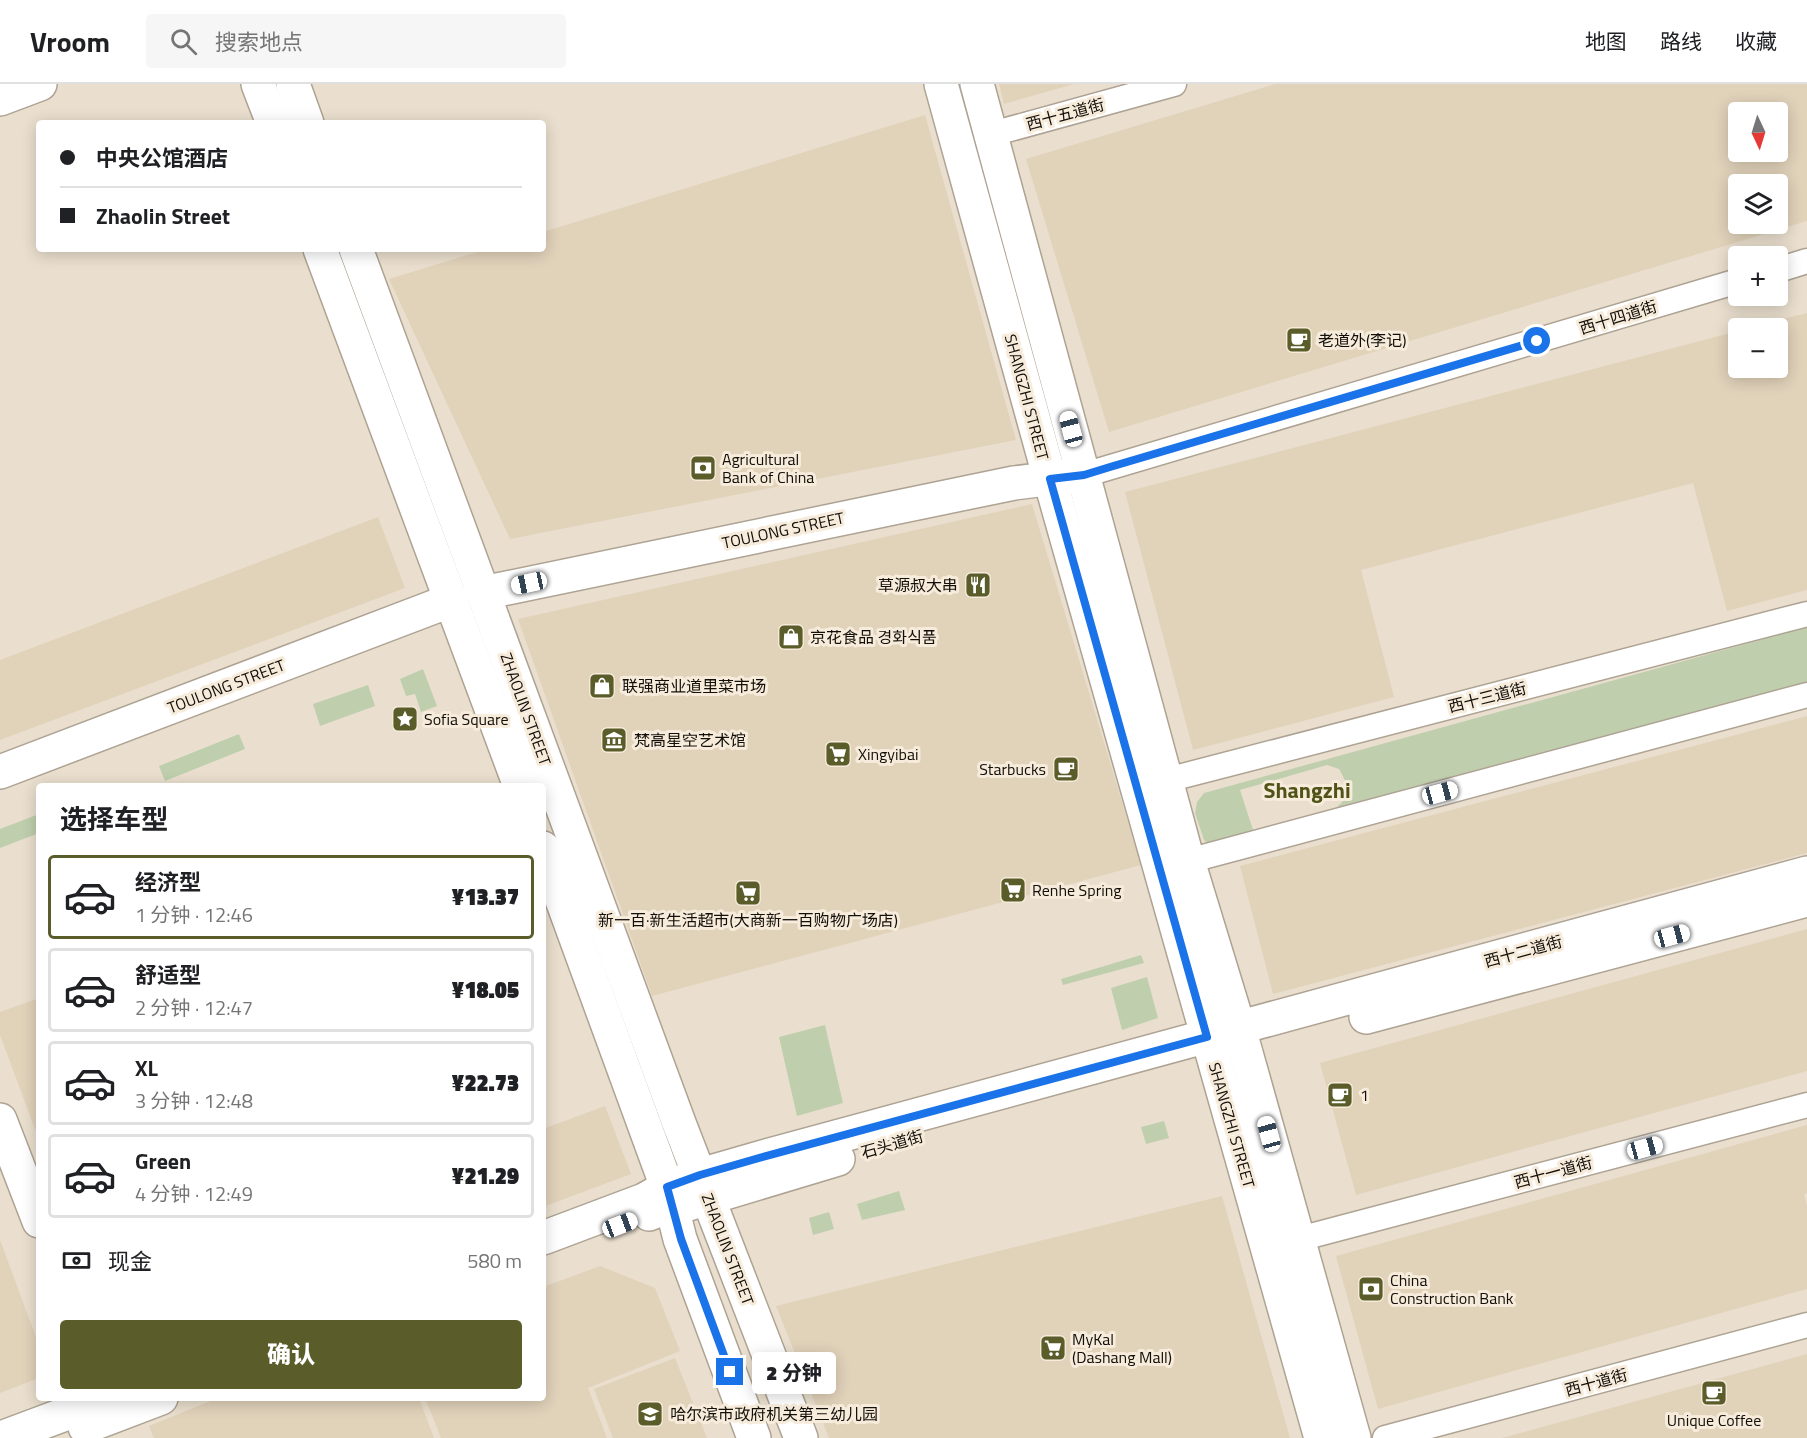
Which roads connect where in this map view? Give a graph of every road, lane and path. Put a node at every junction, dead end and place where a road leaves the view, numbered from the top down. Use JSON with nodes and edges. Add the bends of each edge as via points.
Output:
{"nodes":[{"id":1,"x":40,"y":84,"type":"edge"},
{"id":2,"x":258,"y":84,"type":"edge"},
{"id":3,"x":292,"y":84,"type":"edge"},
{"id":4,"x":941,"y":84,"type":"edge"},
{"id":5,"x":977,"y":84,"type":"edge"},
{"id":6,"x":1174,"y":84,"type":"edge"},
{"id":7,"x":0,"y":99,"type":"edge"},
{"id":8,"x":272,"y":120,"type":"edge"},
{"id":9,"x":307,"y":120,"type":"edge"},
{"id":10,"x":992,"y":134,"type":"junction"},
{"id":11,"x":321,"y":252,"type":"edge"},
{"id":12,"x":357,"y":252,"type":"edge"},
{"id":13,"x":1807,"y":261,"type":"edge"},
{"id":14,"x":1788,"y":267,"type":"edge"},
{"id":15,"x":1728,"y":284,"type":"edge"},
{"id":16,"x":1084,"y":475,"type":"junction"},
{"id":17,"x":1050,"y":479,"type":"junction"},
{"id":18,"x":483,"y":593,"type":"junction"},
{"id":19,"x":452,"y":600,"type":"junction"},
{"id":20,"x":1807,"y":614,"type":"edge"},
{"id":21,"x":1807,"y":695,"type":"edge"},
{"id":22,"x":0,"y":772,"type":"edge"},
{"id":23,"x":1167,"y":780,"type":"junction"},
{"id":24,"x":519,"y":783,"type":"edge"},
{"id":25,"x":546,"y":856,"type":"edge"},
{"id":26,"x":1188,"y":861,"type":"junction"},
{"id":27,"x":1807,"y":873,"type":"edge"},
{"id":28,"x":1807,"y":900,"type":"edge"},
{"id":29,"x":1242,"y":1039,"type":"junction"},
{"id":30,"x":1210,"y":1048,"type":"junction"},
{"id":31,"x":1807,"y":1106,"type":"edge"},
{"id":32,"x":0,"y":1120,"type":"edge"},
{"id":33,"x":704,"y":1187,"type":"junction"},
{"id":34,"x":670,"y":1198,"type":"junction"},
{"id":35,"x":36,"y":1213,"type":"edge"},
{"id":36,"x":546,"y":1237,"type":"edge"},
{"id":37,"x":1299,"y":1239,"type":"junction"},
{"id":38,"x":546,"y":1253,"type":"edge"},
{"id":39,"x":1807,"y":1325,"type":"edge"},
{"id":40,"x":148,"y":1401,"type":"edge"},
{"id":41,"x":111,"y":1410,"type":"edge"},
{"id":42,"x":1,"y":1438,"type":"edge"},
{"id":43,"x":55,"y":1438,"type":"edge"},
{"id":44,"x":754,"y":1438,"type":"edge"},
{"id":45,"x":801,"y":1438,"type":"edge"},
{"id":46,"x":1321,"y":1438,"type":"edge"},
{"id":47,"x":1354,"y":1438,"type":"edge"},
{"id":48,"x":1385,"y":1438,"type":"edge"}],
"edges":[{"from":1,"to":7,"type":"main road"},
{"from":2,"to":8,"type":"main road"},
{"from":3,"to":9,"type":"main road"},
{"from":4,"to":17,"type":"main road","name":"SHANGZHI STREET"},
{"from":5,"to":10,"type":"main road","name":"SHANGZHI STREET"},
{"from":6,"to":10,"type":"street","name":"西十五道街"},
{"from":10,"to":16,"type":"main road","name":"SHANGZHI STREET"},
{"from":11,"to":19,"type":"main road","name":"ZHAOLIN STREET"},
{"from":12,"to":18,"type":"main road","name":"ZHAOLIN STREET"},
{"from":13,"to":14,"type":"street"},
{"from":15,"to":16,"type":"street","name":"西十四道街"},
{"from":16,"to":17,"type":"main road","name":"TOULONG STREET"},
{"from":16,"to":23,"type":"main road","name":"SHANGZHI STREET"},
{"from":17,"to":18,"type":"main road","name":"TOULONG STREET","via":[[1014,483]]},
{"from":17,"to":30,"type":"main road","name":"SHANGZHI STREET"},
{"from":18,"to":33,"type":"main road","name":"ZHAOLIN STREET"},
{"from":19,"to":22,"type":"main road","name":"TOULONG STREET"},
{"from":19,"to":24,"type":"main road","name":"ZHAOLIN STREET"},
{"from":20,"to":23,"type":"street","name":"西十三道街"},
{"from":21,"to":26,"type":"street"},
{"from":23,"to":26,"type":"main road","name":"SHANGZHI STREET"},
{"from":25,"to":34,"type":"main road"},
{"from":26,"to":29,"type":"main road","name":"SHANGZHI STREET"},
{"from":27,"to":29,"type":"main road","name":"西十二道街"},
{"from":28,"to":29,"type":"main road","name":"西十二道街"},
{"from":29,"to":30,"type":"main road"},
{"from":29,"to":37,"type":"main road","name":"SHANGZHI STREET"},
{"from":30,"to":33,"type":"main road","via":[[771,1155]]},
{"from":30,"to":46,"type":"main road","name":"SHANGZHI STREET"},
{"from":31,"to":37,"type":"street","name":"西十一道街"},
{"from":32,"to":35,"type":"main road"},
{"from":33,"to":34,"type":"main road"},
{"from":33,"to":45,"type":"main road","name":"ZHAOLIN STREET"},
{"from":34,"to":36,"type":"main road","via":[[644,1200]]},
{"from":34,"to":38,"type":"main road","via":[[659,1210]]},
{"from":34,"to":44,"type":"main road","via":[[681,1239]]},
{"from":37,"to":47,"type":"main road","name":"SHANGZHI STREET"},
{"from":39,"to":48,"type":"street","name":"西十道街"},
{"from":40,"to":41,"type":"main road"},
{"from":41,"to":42,"type":"main road"},
{"from":41,"to":43,"type":"main road"}]}
